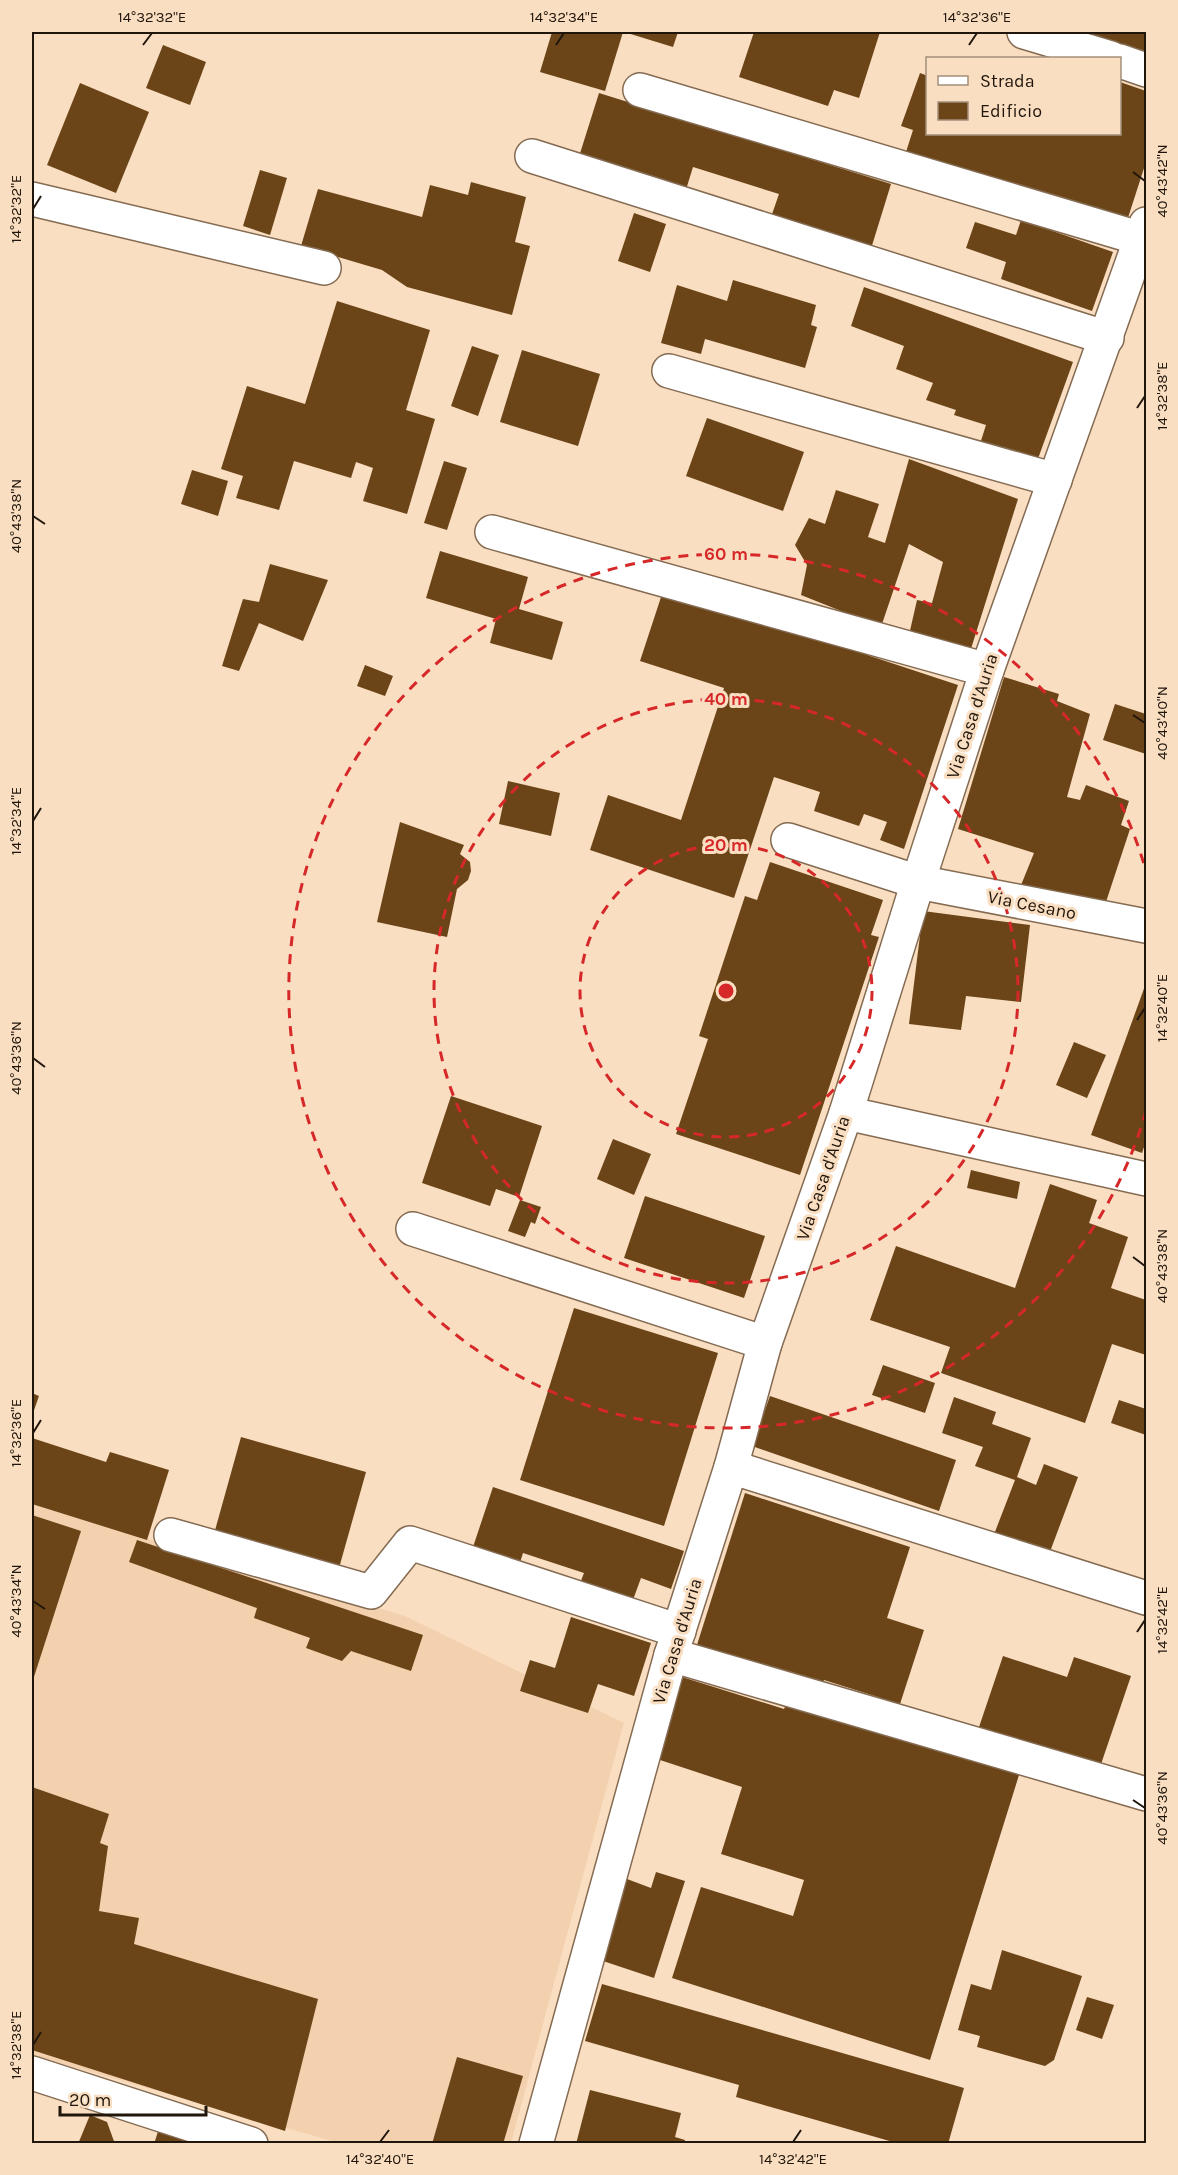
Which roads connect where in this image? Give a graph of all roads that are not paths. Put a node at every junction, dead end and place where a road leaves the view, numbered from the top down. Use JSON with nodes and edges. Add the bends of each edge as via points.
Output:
{"nodes":[{"id":1,"x":1024,"y":32,"type":"edge"},
{"id":2,"x":1108,"y":57,"type":"edge"},
{"id":3,"x":1121,"y":62,"type":"edge"},
{"id":4,"x":1146,"y":70,"type":"edge"},
{"id":5,"x":640,"y":90,"type":"dead end"},
{"id":6,"x":532,"y":156,"type":"dead end"},
{"id":7,"x":32,"y":199,"type":"edge"},
{"id":8,"x":1144,"y":232,"type":"edge"},
{"id":9,"x":324,"y":268,"type":"dead end"},
{"id":10,"x":1107,"y":338,"type":"junction"},
{"id":11,"x":669,"y":371,"type":"dead end"},
{"id":12,"x":1055,"y":480,"type":"junction"},
{"id":13,"x":492,"y":532,"type":"dead end"},
{"id":14,"x":987,"y":670,"type":"junction"},
{"id":15,"x":788,"y":840,"type":"dead end"},
{"id":16,"x":918,"y":882,"type":"junction"},
{"id":17,"x":1146,"y":926,"type":"edge"},
{"id":18,"x":846,"y":1113,"type":"junction"},
{"id":19,"x":1146,"y":1179,"type":"edge"},
{"id":20,"x":413,"y":1229,"type":"dead end"},
{"id":21,"x":765,"y":1343,"type":"junction"},
{"id":22,"x":731,"y":1467,"type":"junction"},
{"id":23,"x":171,"y":1535,"type":"dead end"},
{"id":24,"x":1146,"y":1598,"type":"edge"},
{"id":25,"x":675,"y":1643,"type":"junction"},
{"id":26,"x":1146,"y":1794,"type":"edge"},
{"id":27,"x":32,"y":2073,"type":"edge"},
{"id":28,"x":251,"y":2144,"type":"edge"},
{"id":29,"x":536,"y":2144,"type":"edge"}],
"edges":[{"from":1,"to":2,"type":"street"},
{"from":3,"to":4,"type":"street"},
{"from":5,"to":8,"type":"street"},
{"from":6,"to":10,"type":"street"},
{"from":7,"to":9,"type":"street"},
{"from":8,"to":10,"type":"street","name":"Via Casa d'Auria"},
{"from":10,"to":12,"type":"street","name":"Via Casa d'Auria"},
{"from":11,"to":12,"type":"street"},
{"from":12,"to":14,"type":"street","name":"Via Casa d'Auria"},
{"from":13,"to":14,"type":"street"},
{"from":14,"to":16,"type":"street","name":"Via Casa d'Auria"},
{"from":15,"to":16,"type":"street","name":"Via Cesano"},
{"from":16,"to":17,"type":"street","name":"Via Cesano"},
{"from":16,"to":18,"type":"street","name":"Via Casa d'Auria"},
{"from":18,"to":19,"type":"street"},
{"from":18,"to":21,"type":"street","name":"Via Casa d'Auria"},
{"from":20,"to":21,"type":"street"},
{"from":21,"to":22,"type":"street","name":"Via Casa d'Auria"},
{"from":22,"to":24,"type":"street"},
{"from":22,"to":25,"type":"street","name":"Via Casa d'Auria"},
{"from":23,"to":25,"type":"street","via":[[371,1593],[410,1543]]},
{"from":25,"to":26,"type":"street"},
{"from":25,"to":29,"type":"street","name":"Via Casa d'Auria"},
{"from":27,"to":28,"type":"street"}]}
